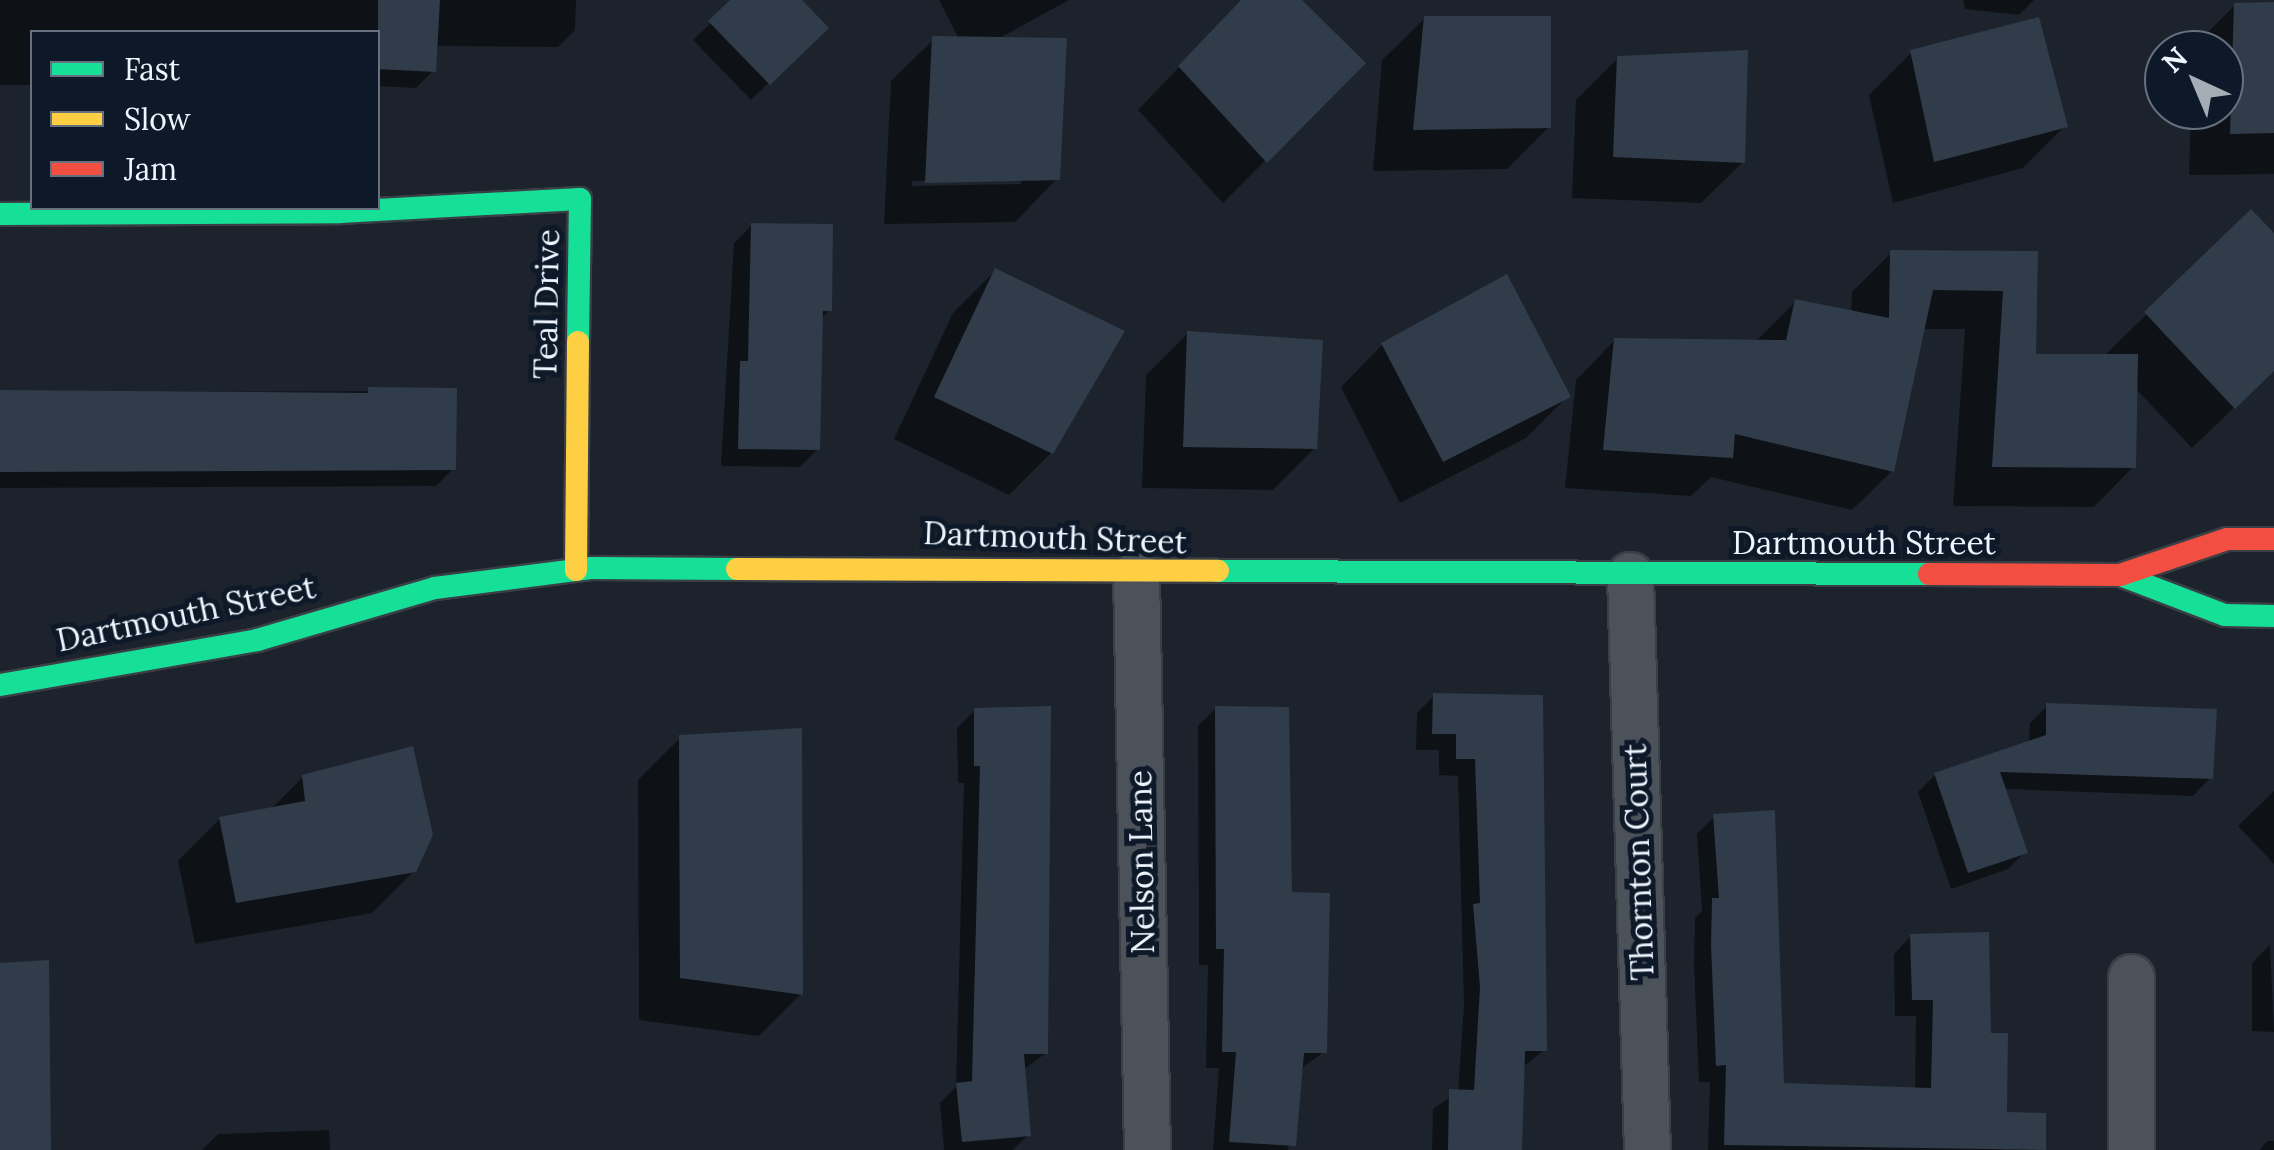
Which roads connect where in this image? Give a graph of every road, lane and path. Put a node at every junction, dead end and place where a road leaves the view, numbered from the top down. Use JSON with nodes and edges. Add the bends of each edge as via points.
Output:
{"nodes":[{"id":1,"x":377,"y":210,"type":"edge"},
{"id":2,"x":380,"y":210,"type":"edge"},
{"id":3,"x":0,"y":214,"type":"edge"},
{"id":4,"x":2274,"y":539,"type":"edge"},
{"id":5,"x":576,"y":570,"type":"junction"},
{"id":6,"x":1136,"y":574,"type":"junction"},
{"id":7,"x":1630,"y":574,"type":"junction"},
{"id":8,"x":2120,"y":574,"type":"junction"},
{"id":9,"x":2274,"y":616,"type":"edge"},
{"id":10,"x":0,"y":685,"type":"edge"},
{"id":11,"x":2131,"y":977,"type":"dead end"},
{"id":12,"x":1147,"y":1150,"type":"edge"},
{"id":13,"x":1648,"y":1150,"type":"edge"},
{"id":14,"x":2131,"y":1150,"type":"edge"}],
"edges":[{"from":1,"to":3,"type":"street","name":"Teal Drive"},
{"from":2,"to":5,"type":"street","name":"Teal Drive","via":[[580,199]]},
{"from":4,"to":8,"type":"street","name":"Dartmouth Street","via":[[2227,539]]},
{"from":5,"to":6,"type":"street","name":"Dartmouth Street","via":[[884,565]]},
{"from":5,"to":10,"type":"street","name":"Dartmouth Street","via":[[435,588],[257,640]]},
{"from":6,"to":7,"type":"street","name":"Dartmouth Street"},
{"from":6,"to":12,"type":"street","name":"Nelson Lane"},
{"from":7,"to":8,"type":"street","name":"Dartmouth Street"},
{"from":7,"to":13,"type":"street","name":"Thornton Court"},
{"from":8,"to":9,"type":"street","name":"Dartmouth Street","via":[[2225,615]]},
{"from":11,"to":14,"type":"street"}]}
